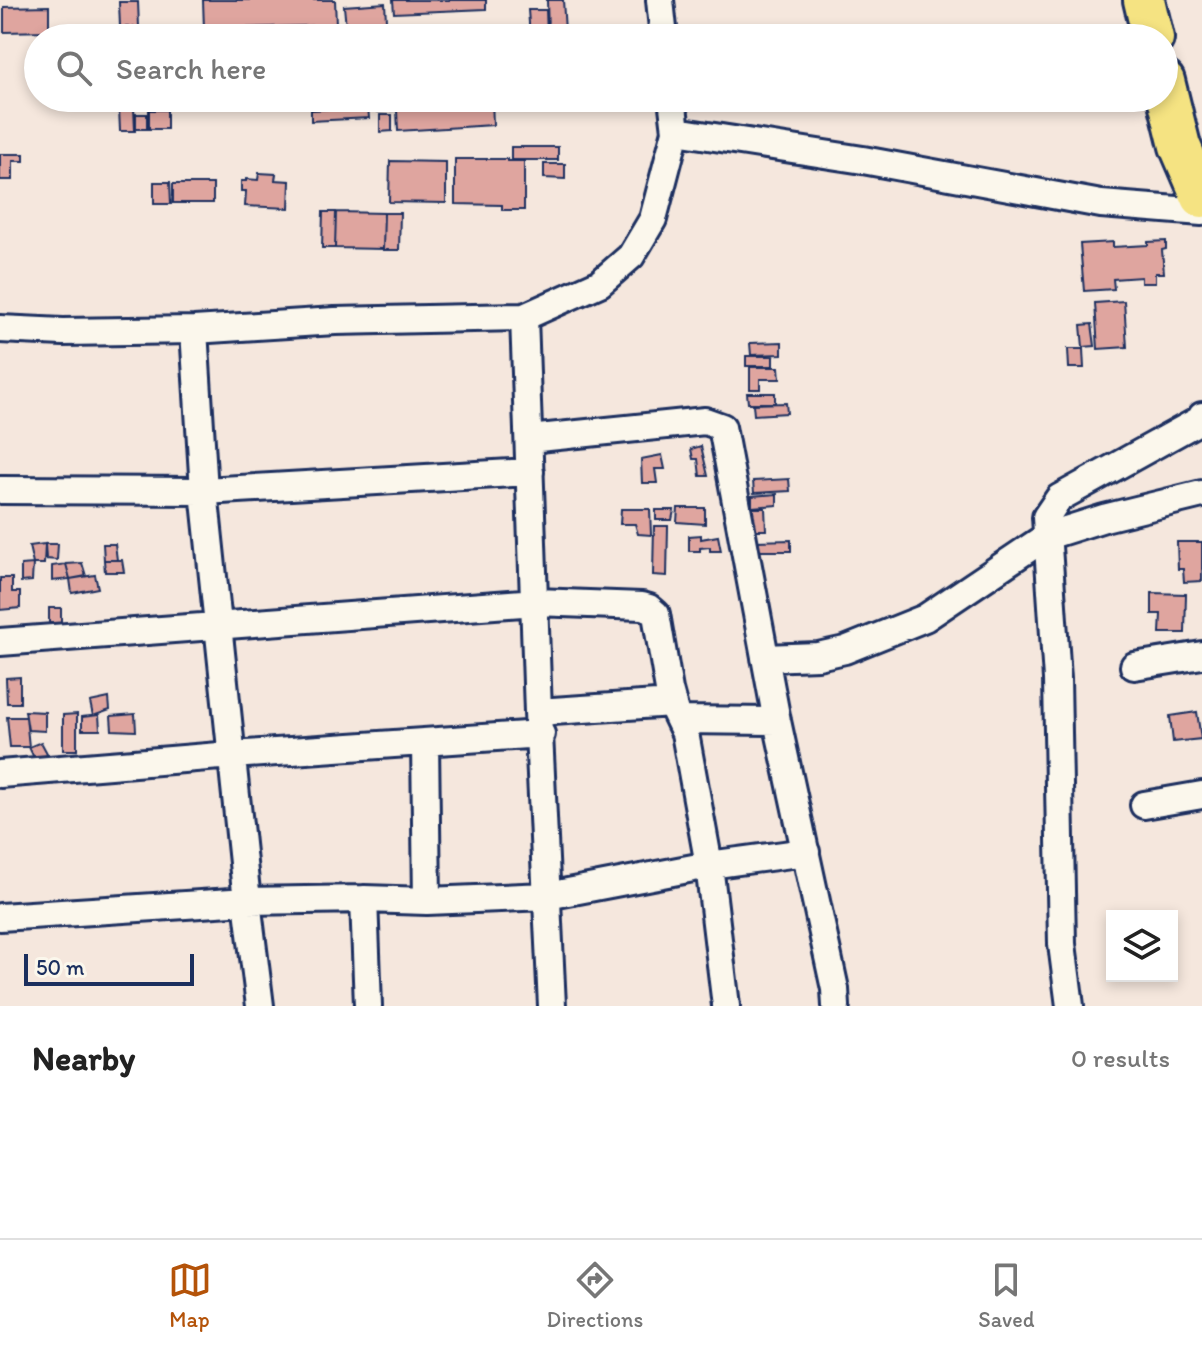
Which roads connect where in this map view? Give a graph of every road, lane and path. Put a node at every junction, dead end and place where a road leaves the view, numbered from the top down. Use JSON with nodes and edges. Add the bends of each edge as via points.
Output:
{"nodes":[{"id":1,"x":660,"y":0,"type":"edge"},
{"id":2,"x":1144,"y":0,"type":"edge"},
{"id":3,"x":663,"y":24,"type":"edge"},
{"id":4,"x":1150,"y":24,"type":"edge"},
{"id":5,"x":674,"y":112,"type":"edge"},
{"id":6,"x":1172,"y":112,"type":"edge"},
{"id":7,"x":676,"y":131,"type":"junction"},
{"id":8,"x":1202,"y":197,"type":"edge"},
{"id":9,"x":1202,"y":212,"type":"edge"},
{"id":10,"x":524,"y":317,"type":"junction"},
{"id":11,"x":0,"y":329,"type":"edge"},
{"id":12,"x":194,"y":330,"type":"junction"},
{"id":13,"x":1202,"y":416,"type":"edge"},
{"id":14,"x":529,"y":439,"type":"junction"},
{"id":15,"x":530,"y":472,"type":"junction"},
{"id":16,"x":0,"y":490,"type":"edge"},
{"id":17,"x":204,"y":491,"type":"junction"},
{"id":18,"x":1202,"y":494,"type":"edge"},
{"id":19,"x":1047,"y":536,"type":"junction"},
{"id":20,"x":536,"y":602,"type":"junction"},
{"id":21,"x":218,"y":625,"type":"junction"},
{"id":22,"x":0,"y":642,"type":"edge"},
{"id":23,"x":1202,"y":655,"type":"edge"},
{"id":24,"x":765,"y":658,"type":"junction"},
{"id":25,"x":1134,"y":666,"type":"dead end"},
{"id":26,"x":676,"y":711,"type":"junction"},
{"id":27,"x":777,"y":721,"type":"junction"},
{"id":28,"x":540,"y":723,"type":"junction"},
{"id":29,"x":425,"y":742,"type":"junction"},
{"id":30,"x":232,"y":755,"type":"junction"},
{"id":31,"x":0,"y":774,"type":"edge"},
{"id":32,"x":1202,"y":795,"type":"edge"},
{"id":33,"x":1144,"y":805,"type":"dead end"},
{"id":34,"x":806,"y":852,"type":"junction"},
{"id":35,"x":709,"y":865,"type":"junction"},
{"id":36,"x":547,"y":896,"type":"junction"},
{"id":37,"x":364,"y":899,"type":"junction"},
{"id":38,"x":247,"y":901,"type":"junction"},
{"id":39,"x":427,"y":901,"type":"junction"},
{"id":40,"x":0,"y":917,"type":"edge"},
{"id":41,"x":260,"y":1006,"type":"edge"},
{"id":42,"x":368,"y":1006,"type":"edge"},
{"id":43,"x":552,"y":1006,"type":"edge"},
{"id":44,"x":726,"y":1006,"type":"edge"},
{"id":45,"x":836,"y":1006,"type":"edge"},
{"id":46,"x":1070,"y":1006,"type":"edge"}],
"edges":[{"from":1,"to":3,"type":"street"},
{"from":2,"to":4,"type":"main road"},
{"from":5,"to":7,"type":"street"},
{"from":6,"to":8,"type":"main road"},
{"from":7,"to":9,"type":"street","via":[[1101,204]]},
{"from":7,"to":10,"type":"street","via":[[653,219],[631,256],[600,283]]},
{"from":10,"to":12,"type":"street"},
{"from":10,"to":14,"type":"street"},
{"from":11,"to":12,"type":"street"},
{"from":12,"to":17,"type":"street"},
{"from":13,"to":19,"type":"street","via":[[1059,498],[1046,517]]},
{"from":14,"to":15,"type":"street"},
{"from":14,"to":24,"type":"street","via":[[705,421],[722,427]]},
{"from":15,"to":17,"type":"street"},
{"from":15,"to":20,"type":"street"},
{"from":16,"to":17,"type":"street"},
{"from":17,"to":21,"type":"street"},
{"from":18,"to":19,"type":"street"},
{"from":19,"to":24,"type":"street","via":[[925,618],[845,650]]},
{"from":19,"to":46,"type":"street","via":[[1057,679],[1062,944]]},
{"from":20,"to":21,"type":"street"},
{"from":20,"to":26,"type":"street","via":[[649,608],[656,614]]},
{"from":20,"to":28,"type":"street"},
{"from":21,"to":22,"type":"street"},
{"from":21,"to":30,"type":"street"},
{"from":23,"to":25,"type":"street"},
{"from":24,"to":27,"type":"street"},
{"from":26,"to":27,"type":"street"},
{"from":26,"to":28,"type":"street"},
{"from":26,"to":35,"type":"street","via":[[685,733]]},
{"from":27,"to":34,"type":"street"},
{"from":28,"to":29,"type":"street"},
{"from":28,"to":36,"type":"street"},
{"from":29,"to":30,"type":"street"},
{"from":29,"to":39,"type":"street"},
{"from":30,"to":31,"type":"street"},
{"from":30,"to":38,"type":"street"},
{"from":32,"to":33,"type":"street"},
{"from":34,"to":35,"type":"street"},
{"from":34,"to":45,"type":"street"},
{"from":35,"to":36,"type":"street"},
{"from":35,"to":44,"type":"street"},
{"from":36,"to":39,"type":"street"},
{"from":36,"to":43,"type":"street"},
{"from":37,"to":38,"type":"street"},
{"from":37,"to":39,"type":"street"},
{"from":37,"to":42,"type":"street"},
{"from":38,"to":40,"type":"street"},
{"from":38,"to":41,"type":"street"}]}
